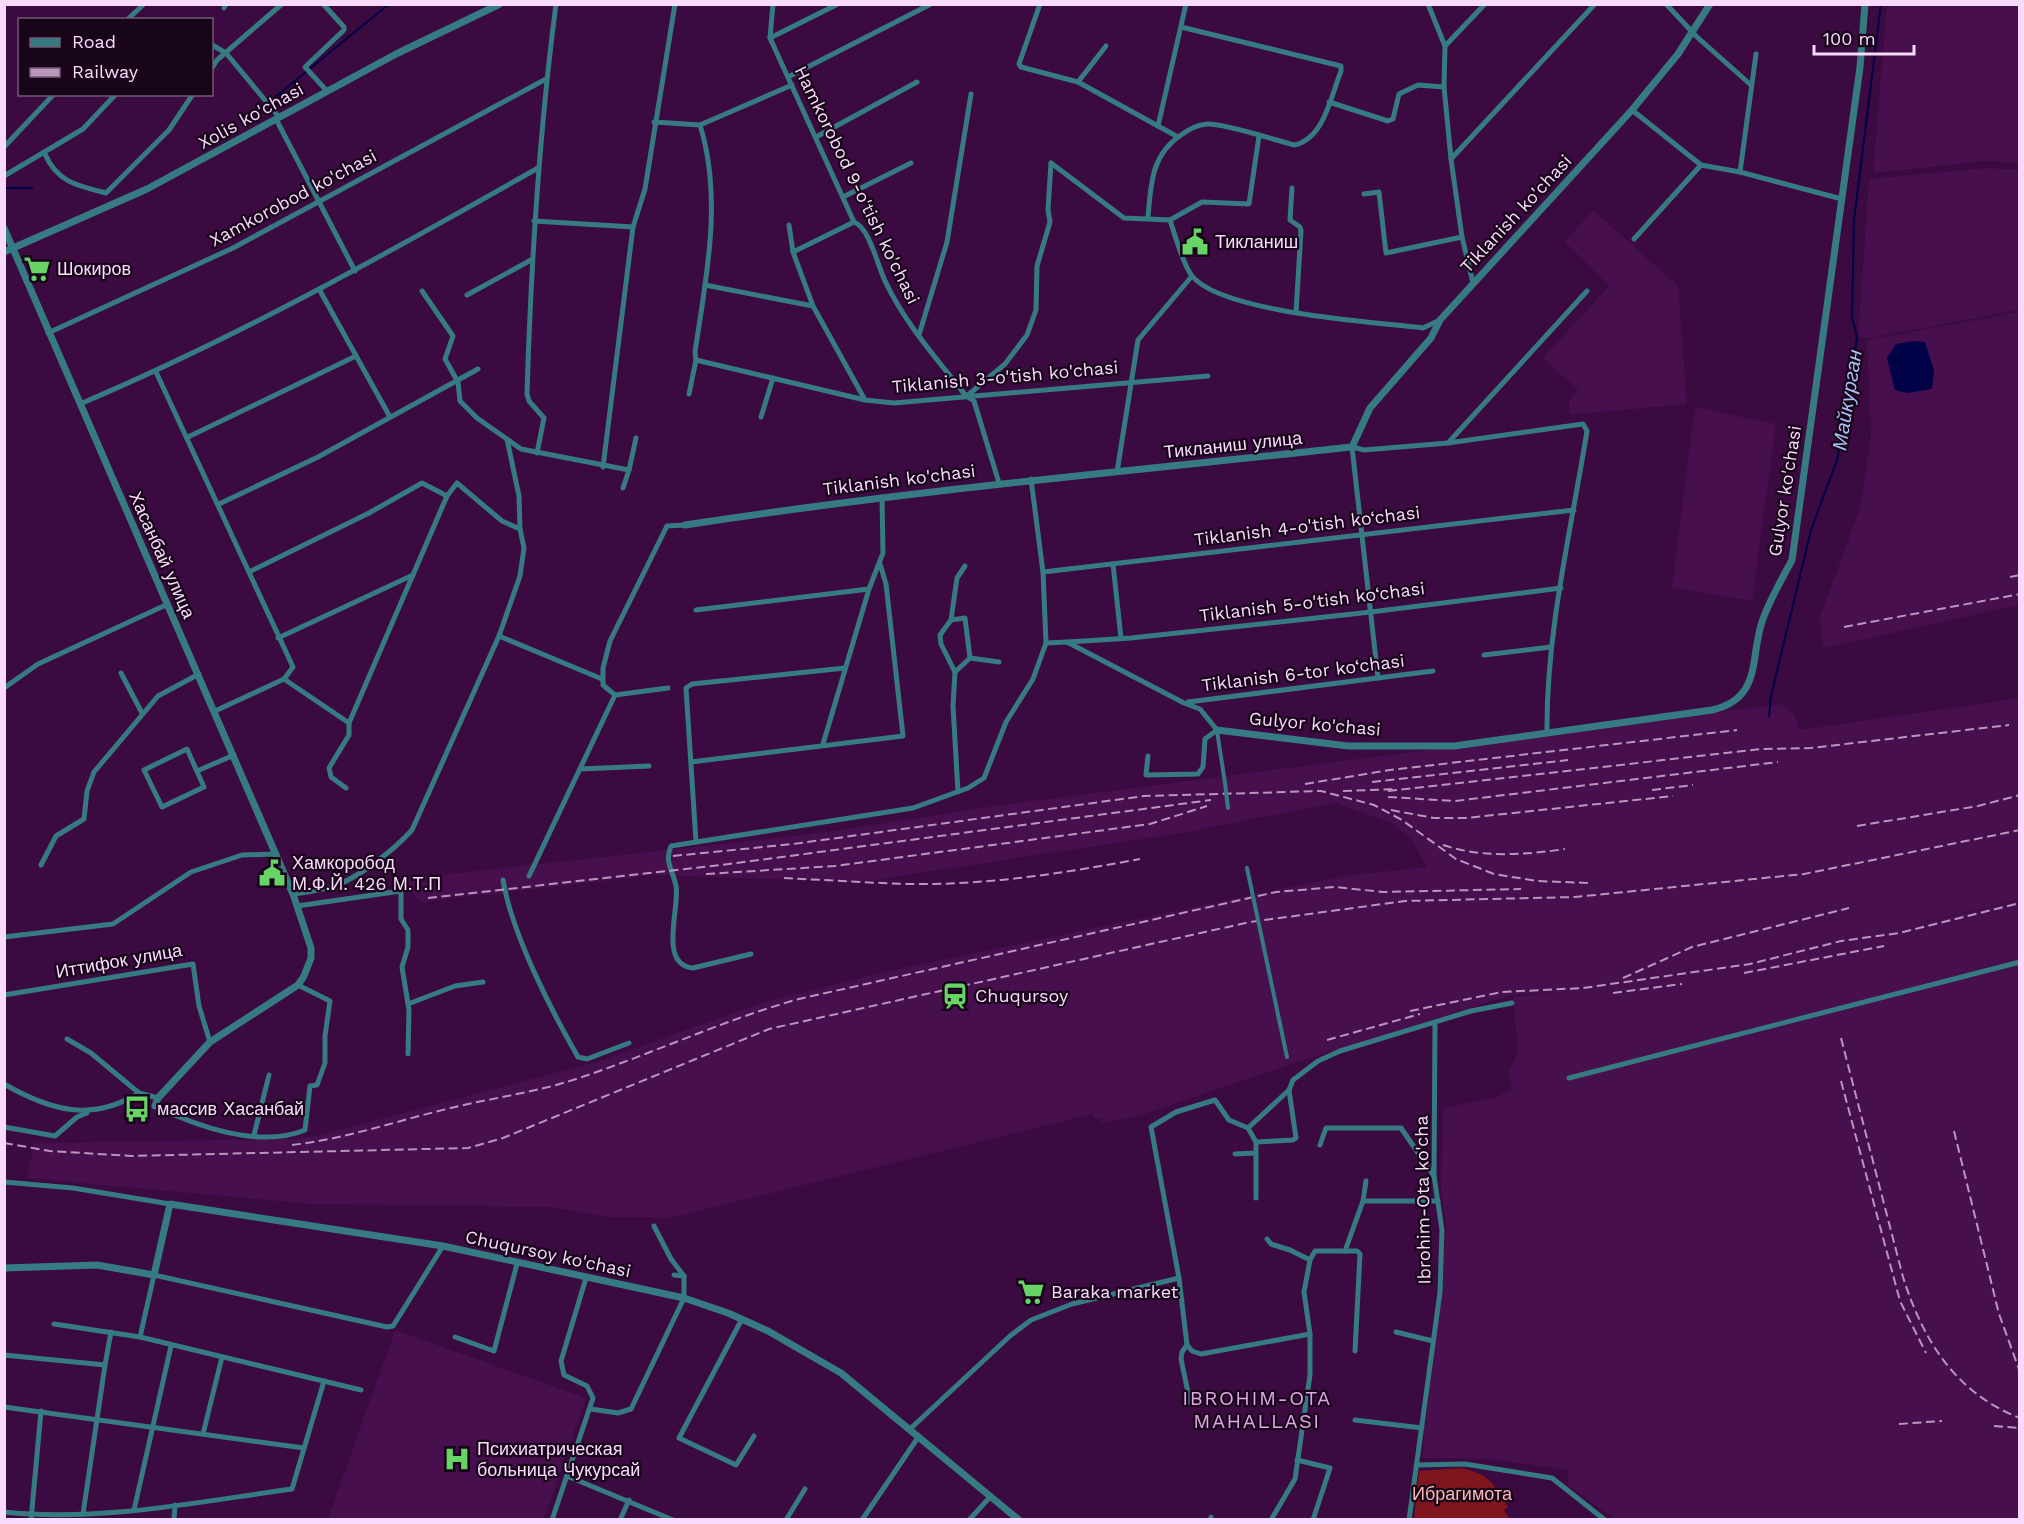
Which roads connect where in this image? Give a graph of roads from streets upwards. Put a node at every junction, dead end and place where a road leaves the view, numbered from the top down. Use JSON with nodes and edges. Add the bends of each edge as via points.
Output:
{"nodes":[{"id":1,"x":144,"y":4,"type":"edge"},
{"id":2,"x":282,"y":4,"type":"edge"},
{"id":3,"x":323,"y":4,"type":"edge"},
{"id":4,"x":500,"y":4,"type":"edge"},
{"id":5,"x":556,"y":4,"type":"edge"},
{"id":6,"x":675,"y":4,"type":"edge"},
{"id":7,"x":773,"y":4,"type":"edge"},
{"id":8,"x":838,"y":4,"type":"edge"},
{"id":9,"x":931,"y":4,"type":"edge"},
{"id":10,"x":1040,"y":4,"type":"edge"},
{"id":11,"x":1186,"y":4,"type":"edge"},
{"id":12,"x":1428,"y":4,"type":"edge"},
{"id":13,"x":1485,"y":4,"type":"edge"},
{"id":14,"x":1595,"y":4,"type":"edge"},
{"id":15,"x":1666,"y":4,"type":"edge"},
{"id":16,"x":1710,"y":4,"type":"edge"},
{"id":17,"x":1865,"y":4,"type":"edge"},
{"id":18,"x":491,"y":7,"type":"edge"},
{"id":19,"x":129,"y":18,"type":"edge"},
{"id":20,"x":1180,"y":27,"type":"junction"},
{"id":21,"x":1693,"y":31,"type":"junction"},
{"id":22,"x":770,"y":38,"type":"junction"},
{"id":23,"x":1106,"y":45,"type":"dead end"},
{"id":24,"x":213,"y":46,"type":"edge"},
{"id":25,"x":1445,"y":46,"type":"junction"},
{"id":26,"x":226,"y":53,"type":"junction"},
{"id":27,"x":1756,"y":54,"type":"dead end"},
{"id":28,"x":213,"y":67,"type":"edge"},
{"id":29,"x":788,"y":77,"type":"junction"},
{"id":30,"x":546,"y":79,"type":"junction"},
{"id":31,"x":917,"y":82,"type":"dead end"},
{"id":32,"x":1078,"y":82,"type":"junction"},
{"id":33,"x":792,"y":85,"type":"junction"},
{"id":34,"x":1751,"y":85,"type":"junction"},
{"id":35,"x":1444,"y":87,"type":"junction"},
{"id":36,"x":327,"y":91,"type":"junction"},
{"id":37,"x":971,"y":94,"type":"dead end"},
{"id":38,"x":52,"y":96,"type":"edge"},
{"id":39,"x":114,"y":96,"type":"edge"},
{"id":40,"x":192,"y":96,"type":"edge"},
{"id":41,"x":1329,"y":102,"type":"junction"},
{"id":42,"x":1632,"y":110,"type":"junction"},
{"id":43,"x":278,"y":118,"type":"junction"},
{"id":44,"x":654,"y":122,"type":"junction"},
{"id":45,"x":700,"y":125,"type":"junction"},
{"id":46,"x":1158,"y":126,"type":"junction"},
{"id":47,"x":1258,"y":136,"type":"junction"},
{"id":48,"x":816,"y":137,"type":"junction"},
{"id":49,"x":1178,"y":137,"type":"junction"},
{"id":50,"x":4,"y":147,"type":"edge"},
{"id":51,"x":45,"y":154,"type":"junction"},
{"id":52,"x":1451,"y":159,"type":"junction"},
{"id":53,"x":911,"y":163,"type":"dead end"},
{"id":54,"x":1701,"y":165,"type":"junction"},
{"id":55,"x":538,"y":168,"type":"junction"},
{"id":56,"x":1740,"y":172,"type":"junction"},
{"id":57,"x":4,"y":176,"type":"edge"},
{"id":58,"x":1292,"y":188,"type":"dead end"},
{"id":59,"x":1364,"y":194,"type":"dead end"},
{"id":60,"x":843,"y":197,"type":"junction"},
{"id":61,"x":1842,"y":199,"type":"junction"},
{"id":62,"x":318,"y":202,"type":"junction"},
{"id":63,"x":1148,"y":217,"type":"junction"},
{"id":64,"x":1170,"y":220,"type":"junction"},
{"id":65,"x":534,"y":221,"type":"junction"},
{"id":66,"x":855,"y":222,"type":"junction"},
{"id":67,"x":789,"y":225,"type":"dead end"},
{"id":68,"x":633,"y":226,"type":"junction"},
{"id":69,"x":4,"y":228,"type":"edge"},
{"id":70,"x":1462,"y":237,"type":"junction"},
{"id":71,"x":1634,"y":239,"type":"dead end"},
{"id":72,"x":14,"y":248,"type":"junction"},
{"id":73,"x":4,"y":252,"type":"edge"},
{"id":74,"x":794,"y":252,"type":"junction"},
{"id":75,"x":531,"y":260,"type":"junction"},
{"id":76,"x":355,"y":271,"type":"junction"},
{"id":77,"x":1192,"y":276,"type":"junction"},
{"id":78,"x":1473,"y":283,"type":"junction"},
{"id":79,"x":705,"y":285,"type":"junction"},
{"id":80,"x":320,"y":289,"type":"junction"},
{"id":81,"x":422,"y":291,"type":"dead end"},
{"id":82,"x":1587,"y":291,"type":"dead end"},
{"id":83,"x":467,"y":295,"type":"dead end"},
{"id":84,"x":813,"y":306,"type":"junction"},
{"id":85,"x":1296,"y":312,"type":"junction"},
{"id":86,"x":1440,"y":320,"type":"junction"},
{"id":87,"x":48,"y":333,"type":"junction"},
{"id":88,"x":919,"y":335,"type":"junction"},
{"id":89,"x":356,"y":356,"type":"junction"},
{"id":90,"x":696,"y":360,"type":"junction"},
{"id":91,"x":478,"y":369,"type":"dead end"},
{"id":92,"x":156,"y":372,"type":"junction"},
{"id":93,"x":1208,"y":376,"type":"dead end"},
{"id":94,"x":773,"y":378,"type":"junction"},
{"id":95,"x":458,"y":382,"type":"junction"},
{"id":96,"x":1130,"y":382,"type":"junction"},
{"id":97,"x":689,"y":394,"type":"dead end"},
{"id":98,"x":966,"y":396,"type":"junction"},
{"id":99,"x":865,"y":400,"type":"junction"},
{"id":100,"x":80,"y":404,"type":"junction"},
{"id":101,"x":390,"y":417,"type":"junction"},
{"id":102,"x":761,"y":417,"type":"dead end"},
{"id":103,"x":188,"y":438,"type":"junction"},
{"id":104,"x":507,"y":438,"type":"junction"},
{"id":105,"x":636,"y":438,"type":"dead end"},
{"id":106,"x":1448,"y":443,"type":"junction"},
{"id":107,"x":1352,"y":447,"type":"junction"},
{"id":108,"x":537,"y":453,"type":"junction"},
{"id":109,"x":603,"y":467,"type":"junction"},
{"id":110,"x":629,"y":470,"type":"junction"},
{"id":111,"x":1117,"y":472,"type":"junction"},
{"id":112,"x":1031,"y":479,"type":"junction"},
{"id":113,"x":999,"y":483,"type":"junction"},
{"id":114,"x":623,"y":488,"type":"dead end"},
{"id":115,"x":447,"y":496,"type":"junction"},
{"id":116,"x":882,"y":497,"type":"junction"},
{"id":117,"x":219,"y":504,"type":"junction"},
{"id":118,"x":1574,"y":510,"type":"junction"},
{"id":119,"x":685,"y":525,"type":"joint"},
{"id":120,"x":520,"y":529,"type":"junction"},
{"id":121,"x":1362,"y":534,"type":"junction"},
{"id":122,"x":880,"y":564,"type":"junction"},
{"id":123,"x":1113,"y":564,"type":"junction"},
{"id":124,"x":965,"y":567,"type":"dead end"},
{"id":125,"x":249,"y":572,"type":"junction"},
{"id":126,"x":1043,"y":572,"type":"junction"},
{"id":127,"x":413,"y":574,"type":"junction"},
{"id":128,"x":1561,"y":588,"type":"junction"},
{"id":129,"x":869,"y":589,"type":"junction"},
{"id":130,"x":168,"y":604,"type":"junction"},
{"id":131,"x":696,"y":610,"type":"dead end"},
{"id":132,"x":1371,"y":612,"type":"junction"},
{"id":133,"x":951,"y":620,"type":"junction"},
{"id":134,"x":499,"y":636,"type":"junction"},
{"id":135,"x":279,"y":638,"type":"junction"},
{"id":136,"x":1121,"y":638,"type":"junction"},
{"id":137,"x":1066,"y":642,"type":"junction"},
{"id":138,"x":1046,"y":643,"type":"junction"},
{"id":139,"x":1551,"y":647,"type":"junction"},
{"id":140,"x":1484,"y":655,"type":"dead end"},
{"id":141,"x":970,"y":658,"type":"junction"},
{"id":142,"x":999,"y":662,"type":"dead end"},
{"id":143,"x":845,"y":668,"type":"junction"},
{"id":144,"x":1433,"y":671,"type":"dead end"},
{"id":145,"x":955,"y":672,"type":"junction"},
{"id":146,"x":121,"y":673,"type":"dead end"},
{"id":147,"x":199,"y":674,"type":"junction"},
{"id":148,"x":1378,"y":678,"type":"junction"},
{"id":149,"x":602,"y":679,"type":"junction"},
{"id":150,"x":284,"y":680,"type":"junction"},
{"id":151,"x":4,"y":688,"type":"edge"},
{"id":152,"x":668,"y":688,"type":"dead end"},
{"id":153,"x":615,"y":694,"type":"junction"},
{"id":154,"x":1184,"y":703,"type":"junction"},
{"id":155,"x":215,"y":711,"type":"junction"},
{"id":156,"x":142,"y":713,"type":"junction"},
{"id":157,"x":349,"y":723,"type":"junction"},
{"id":158,"x":1216,"y":730,"type":"junction"},
{"id":159,"x":1547,"y":733,"type":"junction"},
{"id":160,"x":824,"y":744,"type":"junction"},
{"id":161,"x":234,"y":755,"type":"junction"},
{"id":162,"x":1148,"y":756,"type":"dead end"},
{"id":163,"x":691,"y":762,"type":"junction"},
{"id":164,"x":649,"y":766,"type":"dead end"},
{"id":165,"x":580,"y":769,"type":"junction"},
{"id":166,"x":197,"y":771,"type":"junction"},
{"id":167,"x":346,"y":788,"type":"dead end"},
{"id":168,"x":958,"y":792,"type":"junction"},
{"id":169,"x":1228,"y":808,"type":"dead end"},
{"id":170,"x":696,"y":842,"type":"junction"},
{"id":171,"x":276,"y":854,"type":"junction"},
{"id":172,"x":41,"y":865,"type":"dead end"},
{"id":173,"x":1247,"y":868,"type":"dead end"},
{"id":174,"x":529,"y":876,"type":"dead end"},
{"id":175,"x":504,"y":880,"type":"dead end"},
{"id":176,"x":293,"y":894,"type":"junction"},
{"id":177,"x":297,"y":906,"type":"junction"},
{"id":178,"x":4,"y":937,"type":"edge"},
{"id":179,"x":751,"y":954,"type":"dead end"},
{"id":180,"x":2019,"y":962,"type":"edge"},
{"id":181,"x":483,"y":982,"type":"dead end"},
{"id":182,"x":298,"y":985,"type":"junction"},
{"id":183,"x":4,"y":996,"type":"edge"},
{"id":184,"x":1512,"y":1003,"type":"dead end"},
{"id":185,"x":408,"y":1004,"type":"junction"},
{"id":186,"x":1435,"y":1023,"type":"junction"},
{"id":187,"x":67,"y":1039,"type":"dead end"},
{"id":188,"x":210,"y":1042,"type":"junction"},
{"id":189,"x":629,"y":1043,"type":"dead end"},
{"id":190,"x":408,"y":1054,"type":"dead end"},
{"id":191,"x":1287,"y":1057,"type":"dead end"},
{"id":192,"x":269,"y":1075,"type":"dead end"},
{"id":193,"x":1569,"y":1078,"type":"dead end"},
{"id":194,"x":4,"y":1084,"type":"edge"},
{"id":195,"x":1289,"y":1090,"type":"junction"},
{"id":196,"x":139,"y":1093,"type":"junction"},
{"id":197,"x":158,"y":1098,"type":"junction"},
{"id":198,"x":155,"y":1106,"type":"joint"},
{"id":199,"x":89,"y":1112,"type":"junction"},
{"id":200,"x":4,"y":1127,"type":"edge"},
{"id":201,"x":1248,"y":1128,"type":"junction"},
{"id":202,"x":254,"y":1135,"type":"junction"},
{"id":203,"x":1256,"y":1142,"type":"junction"},
{"id":204,"x":1320,"y":1144,"type":"dead end"},
{"id":205,"x":1256,"y":1153,"type":"junction"},
{"id":206,"x":1235,"y":1154,"type":"dead end"},
{"id":207,"x":1434,"y":1176,"type":"junction"},
{"id":208,"x":1366,"y":1181,"type":"dead end"},
{"id":209,"x":4,"y":1182,"type":"edge"},
{"id":210,"x":1256,"y":1198,"type":"dead end"},
{"id":211,"x":1363,"y":1201,"type":"junction"},
{"id":212,"x":1438,"y":1201,"type":"junction"},
{"id":213,"x":170,"y":1204,"type":"junction"},
{"id":214,"x":654,"y":1226,"type":"dead end"},
{"id":215,"x":1267,"y":1239,"type":"dead end"},
{"id":216,"x":443,"y":1246,"type":"junction"},
{"id":217,"x":1345,"y":1251,"type":"junction"},
{"id":218,"x":1310,"y":1260,"type":"junction"},
{"id":219,"x":517,"y":1264,"type":"junction"},
{"id":220,"x":4,"y":1268,"type":"edge"},
{"id":221,"x":154,"y":1275,"type":"junction"},
{"id":222,"x":674,"y":1275,"type":"dead end"},
{"id":223,"x":684,"y":1276,"type":"junction"},
{"id":224,"x":586,"y":1278,"type":"junction"},
{"id":225,"x":1179,"y":1278,"type":"junction"},
{"id":226,"x":684,"y":1298,"type":"junction"},
{"id":227,"x":742,"y":1319,"type":"junction"},
{"id":228,"x":54,"y":1324,"type":"dead end"},
{"id":229,"x":111,"y":1332,"type":"junction"},
{"id":230,"x":1396,"y":1332,"type":"dead end"},
{"id":231,"x":1310,"y":1334,"type":"junction"},
{"id":232,"x":455,"y":1336,"type":"dead end"},
{"id":233,"x":140,"y":1337,"type":"junction"},
{"id":234,"x":1433,"y":1341,"type":"junction"},
{"id":235,"x":1187,"y":1345,"type":"junction"},
{"id":236,"x":171,"y":1346,"type":"junction"},
{"id":237,"x":1355,"y":1351,"type":"dead end"},
{"id":238,"x":4,"y":1355,"type":"edge"},
{"id":239,"x":222,"y":1357,"type":"junction"},
{"id":240,"x":105,"y":1365,"type":"junction"},
{"id":241,"x":324,"y":1381,"type":"junction"},
{"id":242,"x":361,"y":1390,"type":"dead end"},
{"id":243,"x":1190,"y":1402,"type":"dead end"},
{"id":244,"x":4,"y":1407,"type":"edge"},
{"id":245,"x":591,"y":1409,"type":"junction"},
{"id":246,"x":41,"y":1412,"type":"junction"},
{"id":247,"x":96,"y":1419,"type":"junction"},
{"id":248,"x":1355,"y":1420,"type":"dead end"},
{"id":249,"x":153,"y":1427,"type":"junction"},
{"id":250,"x":1422,"y":1428,"type":"junction"},
{"id":251,"x":910,"y":1429,"type":"junction"},
{"id":252,"x":203,"y":1434,"type":"junction"},
{"id":253,"x":754,"y":1436,"type":"dead end"},
{"id":254,"x":919,"y":1436,"type":"junction"},
{"id":255,"x":304,"y":1448,"type":"junction"},
{"id":256,"x":1297,"y":1461,"type":"junction"},
{"id":257,"x":1416,"y":1464,"type":"junction"},
{"id":258,"x":567,"y":1476,"type":"junction"},
{"id":259,"x":806,"y":1489,"type":"dead end"},
{"id":260,"x":991,"y":1496,"type":"junction"},
{"id":261,"x":628,"y":1500,"type":"junction"},
{"id":262,"x":175,"y":1505,"type":"junction"},
{"id":263,"x":134,"y":1510,"type":"junction"},
{"id":264,"x":4,"y":1512,"type":"edge"},
{"id":265,"x":83,"y":1514,"type":"junction"},
{"id":266,"x":103,"y":1516,"type":"edge"},
{"id":267,"x":31,"y":1517,"type":"edge"},
{"id":268,"x":174,"y":1520,"type":"edge"},
{"id":269,"x":552,"y":1520,"type":"edge"},
{"id":270,"x":620,"y":1520,"type":"edge"},
{"id":271,"x":673,"y":1520,"type":"edge"},
{"id":272,"x":786,"y":1520,"type":"edge"},
{"id":273,"x":862,"y":1520,"type":"edge"},
{"id":274,"x":969,"y":1520,"type":"edge"},
{"id":275,"x":1019,"y":1520,"type":"edge"},
{"id":276,"x":1271,"y":1520,"type":"edge"},
{"id":277,"x":1313,"y":1520,"type":"edge"},
{"id":278,"x":1409,"y":1520,"type":"edge"},
{"id":279,"x":1605,"y":1520,"type":"edge"}],
"edges":[{"from":1,"to":19,"type":"street"},
{"from":2,"to":26,"type":"street"},
{"from":3,"to":36,"type":"street","via":[[344,30],[305,67]]},
{"from":4,"to":18,"type":"street","name":"Xolis ko'chasi"},
{"from":5,"to":30,"type":"street"},
{"from":6,"to":44,"type":"street"},
{"from":7,"to":22,"type":"street","name":"Hamkorobod 9-o'tish ko'chasi"},
{"from":8,"to":22,"type":"street"},
{"from":9,"to":29,"type":"street"},
{"from":10,"to":32,"type":"street","via":[[1019,64]]},
{"from":11,"to":20,"type":"street"},
{"from":12,"to":25,"type":"street"},
{"from":13,"to":25,"type":"street"},
{"from":14,"to":52,"type":"street"},
{"from":15,"to":21,"type":"street"},
{"from":16,"to":21,"type":"street","name":"Tiklanish ko'chasi"},
{"from":17,"to":61,"type":"street","name":"Gulyor ko'chasi"},
{"from":18,"to":36,"type":"street","name":"Xolis ko'chasi"},
{"from":20,"to":41,"type":"street","via":[[1341,66]]},
{"from":20,"to":46,"type":"street"},
{"from":21,"to":34,"type":"street"},
{"from":21,"to":42,"type":"street","name":"Tiklanish ko'chasi"},
{"from":22,"to":29,"type":"street","name":"Hamkorobod 9-o'tish ko'chasi"},
{"from":23,"to":32,"type":"street"},
{"from":24,"to":26,"type":"street"},
{"from":25,"to":35,"type":"street"},
{"from":26,"to":28,"type":"street"},
{"from":26,"to":43,"type":"street"},
{"from":27,"to":34,"type":"street"},
{"from":29,"to":33,"type":"street","name":"Hamkorobod 9-o'tish ko'chasi"},
{"from":30,"to":55,"type":"street"},
{"from":30,"to":62,"type":"street","name":"Xamkorobod ko'chasi"},
{"from":31,"to":48,"type":"street"},
{"from":32,"to":46,"type":"street"},
{"from":33,"to":45,"type":"street"},
{"from":33,"to":48,"type":"street","name":"Hamkorobod 9-o'tish ko'chasi"},
{"from":34,"to":56,"type":"street"},
{"from":35,"to":41,"type":"street","via":[[1418,85],[1399,94],[1393,119],[1388,121]]},
{"from":35,"to":52,"type":"street"},
{"from":36,"to":43,"type":"street","name":"Xolis ko'chasi"},
{"from":37,"to":88,"type":"street","via":[[947,242]]},
{"from":38,"to":50,"type":"street"},
{"from":39,"to":51,"type":"street","via":[[82,129]]},
{"from":40,"to":51,"type":"street","via":[[169,130],[106,193],[64,181],[50,167]]},
{"from":41,"to":47,"type":"street","via":[[1319,128],[1301,144]]},
{"from":42,"to":54,"type":"street"},
{"from":42,"to":78,"type":"street","name":"Tiklanish ko'chasi"},
{"from":43,"to":62,"type":"street"},
{"from":43,"to":72,"type":"street","name":"Xolis ko'chasi","via":[[147,189]]},
{"from":44,"to":45,"type":"street"},
{"from":44,"to":68,"type":"street","via":[[645,189]]},
{"from":45,"to":79,"type":"street","via":[[712,186]]},
{"from":46,"to":49,"type":"street"},
{"from":47,"to":49,"type":"street","via":[[1207,124]]},
{"from":47,"to":64,"type":"street","via":[[1249,204],[1203,202]]},
{"from":48,"to":60,"type":"street","name":"Hamkorobod 9-o'tish ko'chasi"},
{"from":49,"to":63,"type":"street","via":[[1163,151],[1152,173]]},
{"from":51,"to":57,"type":"street"},
{"from":52,"to":70,"type":"street"},
{"from":53,"to":60,"type":"street"},
{"from":54,"to":56,"type":"street"},
{"from":54,"to":71,"type":"street"},
{"from":55,"to":65,"type":"street"},
{"from":55,"to":76,"type":"street"},
{"from":56,"to":61,"type":"street"},
{"from":58,"to":85,"type":"street","via":[[1290,220],[1301,231]]},
{"from":59,"to":70,"type":"street","via":[[1379,192],[1386,253]]},
{"from":60,"to":66,"type":"street","name":"Hamkorobod 9-o'tish ko'chasi"},
{"from":61,"to":159,"type":"street","name":"Gulyor ko'chasi","via":[[1792,560],[1762,621],[1756,663],[1741,696],[1730,706],[1712,710]]},
{"from":62,"to":76,"type":"street"},
{"from":62,"to":87,"type":"street","name":"Xamkorobod ko'chasi","via":[[233,248]]},
{"from":63,"to":64,"type":"street"},
{"from":63,"to":98,"type":"street","via":[[1124,218],[1051,163],[1050,222],[1037,266],[1036,310],[1027,334],[1005,364]]},
{"from":64,"to":77,"type":"street"},
{"from":65,"to":68,"type":"street"},
{"from":65,"to":75,"type":"street"},
{"from":66,"to":74,"type":"street"},
{"from":66,"to":88,"type":"street","name":"Hamkorobod 9-o'tish ko'chasi","via":[[865,232],[885,282]]},
{"from":67,"to":74,"type":"street"},
{"from":68,"to":109,"type":"street"},
{"from":69,"to":72,"type":"street","name":"Хасанбай улица"},
{"from":70,"to":78,"type":"street"},
{"from":72,"to":73,"type":"street","name":"Xolis ko'chasi"},
{"from":72,"to":87,"type":"street","name":"Хасанбай улица"},
{"from":74,"to":84,"type":"street"},
{"from":75,"to":83,"type":"street"},
{"from":75,"to":108,"type":"street","via":[[527,394],[544,418]]},
{"from":76,"to":80,"type":"street"},
{"from":77,"to":85,"type":"street","via":[[1221,294]]},
{"from":77,"to":96,"type":"street","via":[[1138,340]]},
{"from":78,"to":86,"type":"street","name":"Tiklanish ko'chasi"},
{"from":79,"to":84,"type":"street"},
{"from":79,"to":90,"type":"street"},
{"from":80,"to":89,"type":"street"},
{"from":80,"to":92,"type":"street"},
{"from":81,"to":95,"type":"street","via":[[453,336],[446,359]]},
{"from":82,"to":106,"type":"street"},
{"from":84,"to":99,"type":"street"},
{"from":85,"to":86,"type":"street","via":[[1423,328]]},
{"from":86,"to":107,"type":"street","name":"Tiklanish ko'chasi","via":[[1431,338],[1370,408]]},
{"from":87,"to":100,"type":"street","name":"Хасанбай улица"},
{"from":88,"to":98,"type":"street","name":"Hamkorobod 9-o'tish ko'chasi"},
{"from":89,"to":101,"type":"street"},
{"from":89,"to":103,"type":"street"},
{"from":90,"to":94,"type":"street","name":"Tiklanish 3-o'tish ko'chasi"},
{"from":90,"to":97,"type":"street"},
{"from":91,"to":95,"type":"street"},
{"from":92,"to":100,"type":"street"},
{"from":92,"to":103,"type":"street"},
{"from":93,"to":96,"type":"street","name":"Tiklanish 3-o'tish ko'chasi"},
{"from":94,"to":99,"type":"street","name":"Tiklanish 3-o'tish ko'chasi"},
{"from":94,"to":102,"type":"street"},
{"from":95,"to":101,"type":"street"},
{"from":95,"to":104,"type":"street","via":[[460,401]]},
{"from":96,"to":98,"type":"street","name":"Tiklanish 3-o'tish ko'chasi"},
{"from":96,"to":111,"type":"street"},
{"from":98,"to":99,"type":"street","name":"Tiklanish 3-o'tish ko'chasi","via":[[894,403]]},
{"from":98,"to":113,"type":"street","name":"Hamkorobod 9-o'tish ko'chasi","via":[[974,401]]},
{"from":100,"to":130,"type":"street","name":"Хасанбай улица"},
{"from":101,"to":117,"type":"street","via":[[318,457]]},
{"from":103,"to":117,"type":"street"},
{"from":104,"to":108,"type":"street","via":[[521,449]]},
{"from":104,"to":120,"type":"street","via":[[519,496]]},
{"from":105,"to":110,"type":"street"},
{"from":106,"to":107,"type":"street","via":[[1364,450]]},
{"from":106,"to":118,"type":"street","via":[[1586,426]]},
{"from":107,"to":111,"type":"street","name":"Тикланиш улица"},
{"from":107,"to":121,"type":"street"},
{"from":108,"to":109,"type":"street"},
{"from":109,"to":110,"type":"street"},
{"from":110,"to":114,"type":"street"},
{"from":111,"to":112,"type":"street","name":"Tiklanish ko'chasi"},
{"from":112,"to":113,"type":"street","name":"Tiklanish ko'chasi"},
{"from":112,"to":126,"type":"street"},
{"from":113,"to":116,"type":"street","name":"Tiklanish ko'chasi"},
{"from":115,"to":120,"type":"street","via":[[457,483],[462,485],[502,521]]},
{"from":115,"to":125,"type":"street","via":[[422,483]]},
{"from":115,"to":127,"type":"street"},
{"from":116,"to":119,"type":"street","name":"Tiklanish ko'chasi"},
{"from":116,"to":122,"type":"street","via":[[884,547]]},
{"from":117,"to":125,"type":"street"},
{"from":118,"to":121,"type":"street","name":"Tiklanish 4-o'tish ko‘chasi"},
{"from":118,"to":128,"type":"street"},
{"from":119,"to":149,"type":"street","via":[[667,526],[610,641]]},
{"from":120,"to":134,"type":"street","via":[[522,566]]},
{"from":121,"to":123,"type":"street","name":"Tiklanish 4-o'tish ko‘chasi"},
{"from":121,"to":132,"type":"street"},
{"from":122,"to":129,"type":"street"},
{"from":122,"to":160,"type":"street","via":[[886,585],[903,736]]},
{"from":123,"to":126,"type":"street","name":"Tiklanish 4-o'tish ko‘chasi"},
{"from":123,"to":136,"type":"street"},
{"from":124,"to":133,"type":"street","via":[[957,578]]},
{"from":125,"to":135,"type":"street"},
{"from":126,"to":138,"type":"street"},
{"from":127,"to":135,"type":"street"},
{"from":127,"to":157,"type":"street"},
{"from":128,"to":132,"type":"street","name":"Tiklanish 5-o'tish ko‘chasi"},
{"from":128,"to":139,"type":"street"},
{"from":129,"to":131,"type":"street"},
{"from":129,"to":143,"type":"street"},
{"from":130,"to":147,"type":"street","name":"Хасанбай улица"},
{"from":130,"to":151,"type":"street","via":[[38,664]]},
{"from":132,"to":136,"type":"street","name":"Tiklanish 5-o'tish ko‘chasi"},
{"from":132,"to":148,"type":"street"},
{"from":133,"to":141,"type":"street","via":[[965,618]]},
{"from":133,"to":145,"type":"street","via":[[940,635]]},
{"from":134,"to":149,"type":"street"},
{"from":134,"to":176,"type":"street","via":[[412,830],[353,877],[332,887]]},
{"from":135,"to":150,"type":"street","via":[[293,667]]},
{"from":136,"to":137,"type":"street","name":"Tiklanish 5-o'tish ko‘chasi"},
{"from":137,"to":138,"type":"street"},
{"from":137,"to":154,"type":"street","name":"Tiklanish 6-tor ko‘chasi"},
{"from":138,"to":168,"type":"street","via":[[1033,679],[1006,722],[984,778]]},
{"from":139,"to":140,"type":"street"},
{"from":139,"to":159,"type":"street"},
{"from":141,"to":142,"type":"street"},
{"from":141,"to":145,"type":"street"},
{"from":143,"to":160,"type":"street"},
{"from":143,"to":163,"type":"street","via":[[692,684],[686,688],[685,696]]},
{"from":144,"to":148,"type":"street","name":"Tiklanish 6-tor ko‘chasi"},
{"from":145,"to":168,"type":"street"},
{"from":146,"to":156,"type":"street"},
{"from":147,"to":155,"type":"street","name":"Хасанбай улица"},
{"from":147,"to":156,"type":"street","via":[[158,696]]},
{"from":148,"to":154,"type":"street","name":"Tiklanish 6-tor ko‘chasi"},
{"from":149,"to":153,"type":"street","via":[[603,685]]},
{"from":150,"to":155,"type":"street"},
{"from":150,"to":157,"type":"street"},
{"from":152,"to":153,"type":"street"},
{"from":153,"to":165,"type":"street"},
{"from":154,"to":158,"type":"street","via":[[1200,709]]},
{"from":155,"to":161,"type":"street","name":"Хасанбай улица"},
{"from":156,"to":172,"type":"street","via":[[94,772],[84,819],[56,836]]},
{"from":157,"to":167,"type":"street","via":[[349,735],[329,768],[331,777]]},
{"from":158,"to":159,"type":"street","name":"Gulyor ko'chasi","via":[[1348,746],[1413,747],[1454,746]]},
{"from":158,"to":162,"type":"street","via":[[1205,739],[1203,767],[1198,774],[1146,775]]},
{"from":158,"to":169,"type":"street","bridge":true},
{"from":160,"to":163,"type":"street"},
{"from":161,"to":166,"type":"street"},
{"from":161,"to":171,"type":"street","name":"Хасанбай улица"},
{"from":163,"to":170,"type":"street"},
{"from":164,"to":165,"type":"street"},
{"from":165,"to":174,"type":"street"},
{"from":166,"to":166,"type":"street","via":[[204,788],[162,807],[144,770],[187,749]]},
{"from":168,"to":170,"type":"street","via":[[913,808]]},
{"from":170,"to":179,"type":"street","via":[[671,846],[666,857],[676,886],[674,954],[684,967],[693,968]]},
{"from":171,"to":176,"type":"street","name":"Хасанбай улица"},
{"from":171,"to":178,"type":"street","via":[[242,855],[191,872],[113,924]]},
{"from":173,"to":191,"type":"street","bridge":true},
{"from":175,"to":189,"type":"street","via":[[516,927],[578,1057],[587,1059]]},
{"from":176,"to":177,"type":"street"},
{"from":177,"to":182,"type":"street","via":[[310,948],[308,967]]},
{"from":177,"to":185,"type":"street","via":[[401,891],[401,919],[408,930],[402,966]]},
{"from":180,"to":193,"type":"street"},
{"from":181,"to":185,"type":"street","via":[[455,986]]},
{"from":182,"to":188,"type":"street"},
{"from":182,"to":202,"type":"street","via":[[330,1001],[326,1064],[316,1085],[310,1086],[305,1130],[292,1135]]},
{"from":183,"to":188,"type":"street","name":"Иттифок улица","via":[[193,964],[199,1006]]},
{"from":184,"to":186,"type":"street"},
{"from":185,"to":190,"type":"street"},
{"from":186,"to":195,"type":"street","via":[[1333,1054],[1293,1080]]},
{"from":186,"to":207,"type":"street","name":"Ibrohim-Ota ko'cha"},
{"from":187,"to":196,"type":"street","via":[[91,1053]]},
{"from":188,"to":197,"type":"street"},
{"from":192,"to":202,"type":"street"},
{"from":194,"to":199,"type":"street","via":[[31,1098]]},
{"from":195,"to":201,"type":"street"},
{"from":195,"to":203,"type":"street","via":[[1296,1138]]},
{"from":196,"to":197,"type":"street"},
{"from":196,"to":199,"type":"street","via":[[121,1104]]},
{"from":197,"to":198,"type":"street"},
{"from":198,"to":202,"type":"street","via":[[197,1126]]},
{"from":199,"to":200,"type":"street","via":[[55,1136]]},
{"from":201,"to":203,"type":"street"},
{"from":201,"to":225,"type":"street","via":[[1229,1120],[1215,1100],[1176,1112],[1151,1127]]},
{"from":203,"to":205,"type":"street"},
{"from":204,"to":207,"type":"street","via":[[1326,1128],[1401,1128]]},
{"from":205,"to":206,"type":"street"},
{"from":205,"to":210,"type":"street"},
{"from":207,"to":212,"type":"street","name":"Ibrohim-Ota ko'cha"},
{"from":208,"to":211,"type":"street"},
{"from":209,"to":213,"type":"street","name":"Chuqursoy ko'chasi","via":[[73,1188]]},
{"from":211,"to":212,"type":"street"},
{"from":211,"to":217,"type":"street"},
{"from":212,"to":234,"type":"street","name":"Ibrohim-Ota ko'cha","via":[[1442,1230],[1440,1292]]},
{"from":213,"to":216,"type":"street","name":"Chuqursoy ko'chasi"},
{"from":213,"to":221,"type":"street"},
{"from":214,"to":223,"type":"street"},
{"from":215,"to":218,"type":"street","via":[[1271,1245]]},
{"from":216,"to":219,"type":"street","name":"Chuqursoy ko'chasi"},
{"from":216,"to":221,"type":"street","via":[[396,1324],[387,1327]]},
{"from":217,"to":218,"type":"street","via":[[1315,1251]]},
{"from":217,"to":237,"type":"street","via":[[1360,1254]]},
{"from":218,"to":231,"type":"street","via":[[1304,1292]]},
{"from":219,"to":224,"type":"street","name":"Chuqursoy ko'chasi"},
{"from":219,"to":232,"type":"street","via":[[494,1351]]},
{"from":220,"to":221,"type":"street","via":[[97,1265]]},
{"from":221,"to":233,"type":"street"},
{"from":222,"to":223,"type":"street"},
{"from":223,"to":226,"type":"street"},
{"from":224,"to":226,"type":"street","name":"Chuqursoy ko'chasi"},
{"from":224,"to":245,"type":"street","via":[[561,1361],[564,1375],[592,1391]]},
{"from":225,"to":235,"type":"street"},
{"from":225,"to":251,"type":"street","via":[[1072,1304],[1031,1320]]},
{"from":226,"to":227,"type":"street","name":"Chuqursoy ko'chasi"},
{"from":226,"to":245,"type":"street","via":[[631,1409],[618,1413]]},
{"from":227,"to":251,"type":"street","name":"Chuqursoy ko'chasi","via":[[841,1373]]},
{"from":227,"to":253,"type":"street","via":[[679,1438],[736,1464]]},
{"from":228,"to":229,"type":"street"},
{"from":229,"to":233,"type":"street"},
{"from":229,"to":240,"type":"street"},
{"from":230,"to":234,"type":"street"},
{"from":231,"to":235,"type":"street","via":[[1201,1354]]},
{"from":231,"to":256,"type":"street","via":[[1310,1375]]},
{"from":233,"to":236,"type":"street"},
{"from":234,"to":250,"type":"street","name":"Ibrohim-Ota ko'cha"},
{"from":235,"to":243,"type":"street","via":[[1181,1359]]},
{"from":236,"to":239,"type":"street"},
{"from":236,"to":249,"type":"street"},
{"from":238,"to":240,"type":"street"},
{"from":239,"to":241,"type":"street"},
{"from":239,"to":252,"type":"street"},
{"from":240,"to":247,"type":"street"},
{"from":241,"to":242,"type":"street"},
{"from":241,"to":255,"type":"street"},
{"from":244,"to":246,"type":"street"},
{"from":245,"to":258,"type":"street"},
{"from":246,"to":247,"type":"street"},
{"from":246,"to":267,"type":"street"},
{"from":247,"to":249,"type":"street"},
{"from":247,"to":265,"type":"street"},
{"from":248,"to":250,"type":"street"},
{"from":249,"to":252,"type":"street"},
{"from":249,"to":263,"type":"street"},
{"from":250,"to":257,"type":"street","name":"Ibrohim-Ota ko'cha"},
{"from":251,"to":254,"type":"street","name":"Chuqursoy ko'chasi"},
{"from":252,"to":255,"type":"street"},
{"from":254,"to":260,"type":"street","name":"Chuqursoy ko'chasi"},
{"from":254,"to":273,"type":"street"},
{"from":255,"to":262,"type":"street","via":[[292,1489]]},
{"from":256,"to":276,"type":"street","via":[[1295,1479]]},
{"from":256,"to":277,"type":"street","via":[[1330,1468]]},
{"from":257,"to":278,"type":"street","name":"Ibrohim-Ota ko'cha"},
{"from":257,"to":279,"type":"street","via":[[1465,1464],[1552,1478]]},
{"from":258,"to":261,"type":"street"},
{"from":258,"to":269,"type":"street"},
{"from":259,"to":272,"type":"street"},
{"from":260,"to":274,"type":"street"},
{"from":260,"to":275,"type":"street","name":"Chuqursoy ko'chasi"},
{"from":261,"to":270,"type":"street"},
{"from":261,"to":271,"type":"street"},
{"from":262,"to":263,"type":"street"},
{"from":262,"to":268,"type":"street"},
{"from":263,"to":266,"type":"street"},
{"from":264,"to":267,"type":"street"},
{"from":265,"to":266,"type":"street"},
{"from":265,"to":267,"type":"street"}]}
